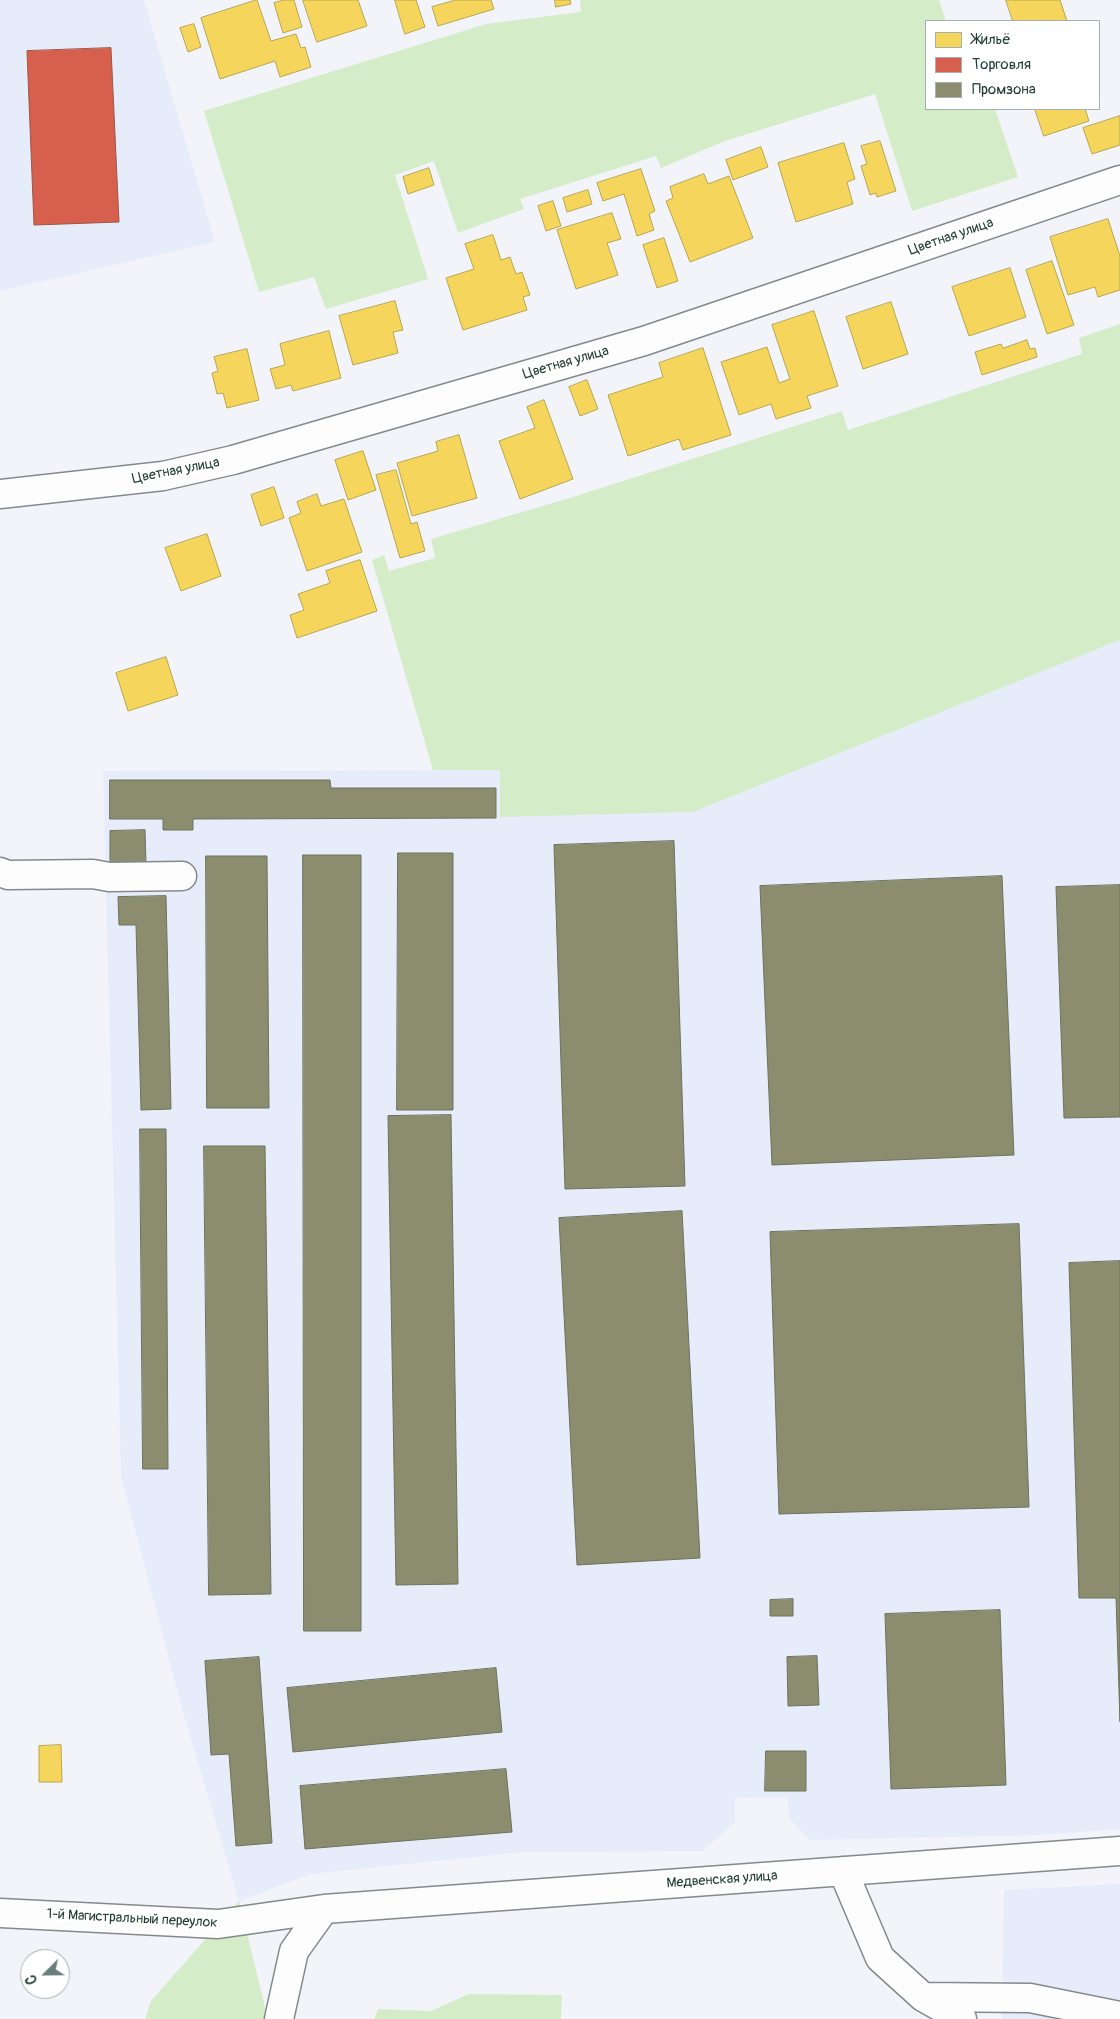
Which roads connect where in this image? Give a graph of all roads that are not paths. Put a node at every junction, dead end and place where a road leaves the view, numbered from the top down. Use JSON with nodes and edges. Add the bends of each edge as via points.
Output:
{"nodes":[{"id":1,"x":1120,"y":180,"type":"edge"},
{"id":2,"x":0,"y":494,"type":"edge"},
{"id":3,"x":0,"y":872,"type":"edge"},
{"id":4,"x":182,"y":876,"type":"dead end"},
{"id":5,"x":1120,"y":1851,"type":"edge"},
{"id":6,"x":843,"y":1871,"type":"junction"},
{"id":7,"x":3,"y":1908,"type":"edge"},
{"id":8,"x":324,"y":1909,"type":"junction"},
{"id":9,"x":923,"y":1996,"type":"junction"},
{"id":10,"x":1120,"y":2016,"type":"edge"},
{"id":11,"x":279,"y":2019,"type":"edge"},
{"id":12,"x":962,"y":2019,"type":"edge"}],
"edges":[{"from":1,"to":2,"type":"street","name":"Цветная улица","via":[[644,341],[233,460],[163,476]]},
{"from":3,"to":4,"type":"street","via":[[8,875]]},
{"from":5,"to":6,"type":"street","name":"Медвенская улица"},
{"from":6,"to":8,"type":"street","name":"Медвенская улица"},
{"from":6,"to":9,"type":"street","via":[[880,1958]]},
{"from":7,"to":8,"type":"street","name":"1-й Магистральный переулок","via":[[218,1924]]},
{"from":8,"to":11,"type":"street","via":[[294,1952]]},
{"from":9,"to":10,"type":"street","via":[[1030,1998]]},
{"from":9,"to":12,"type":"street"}]}
